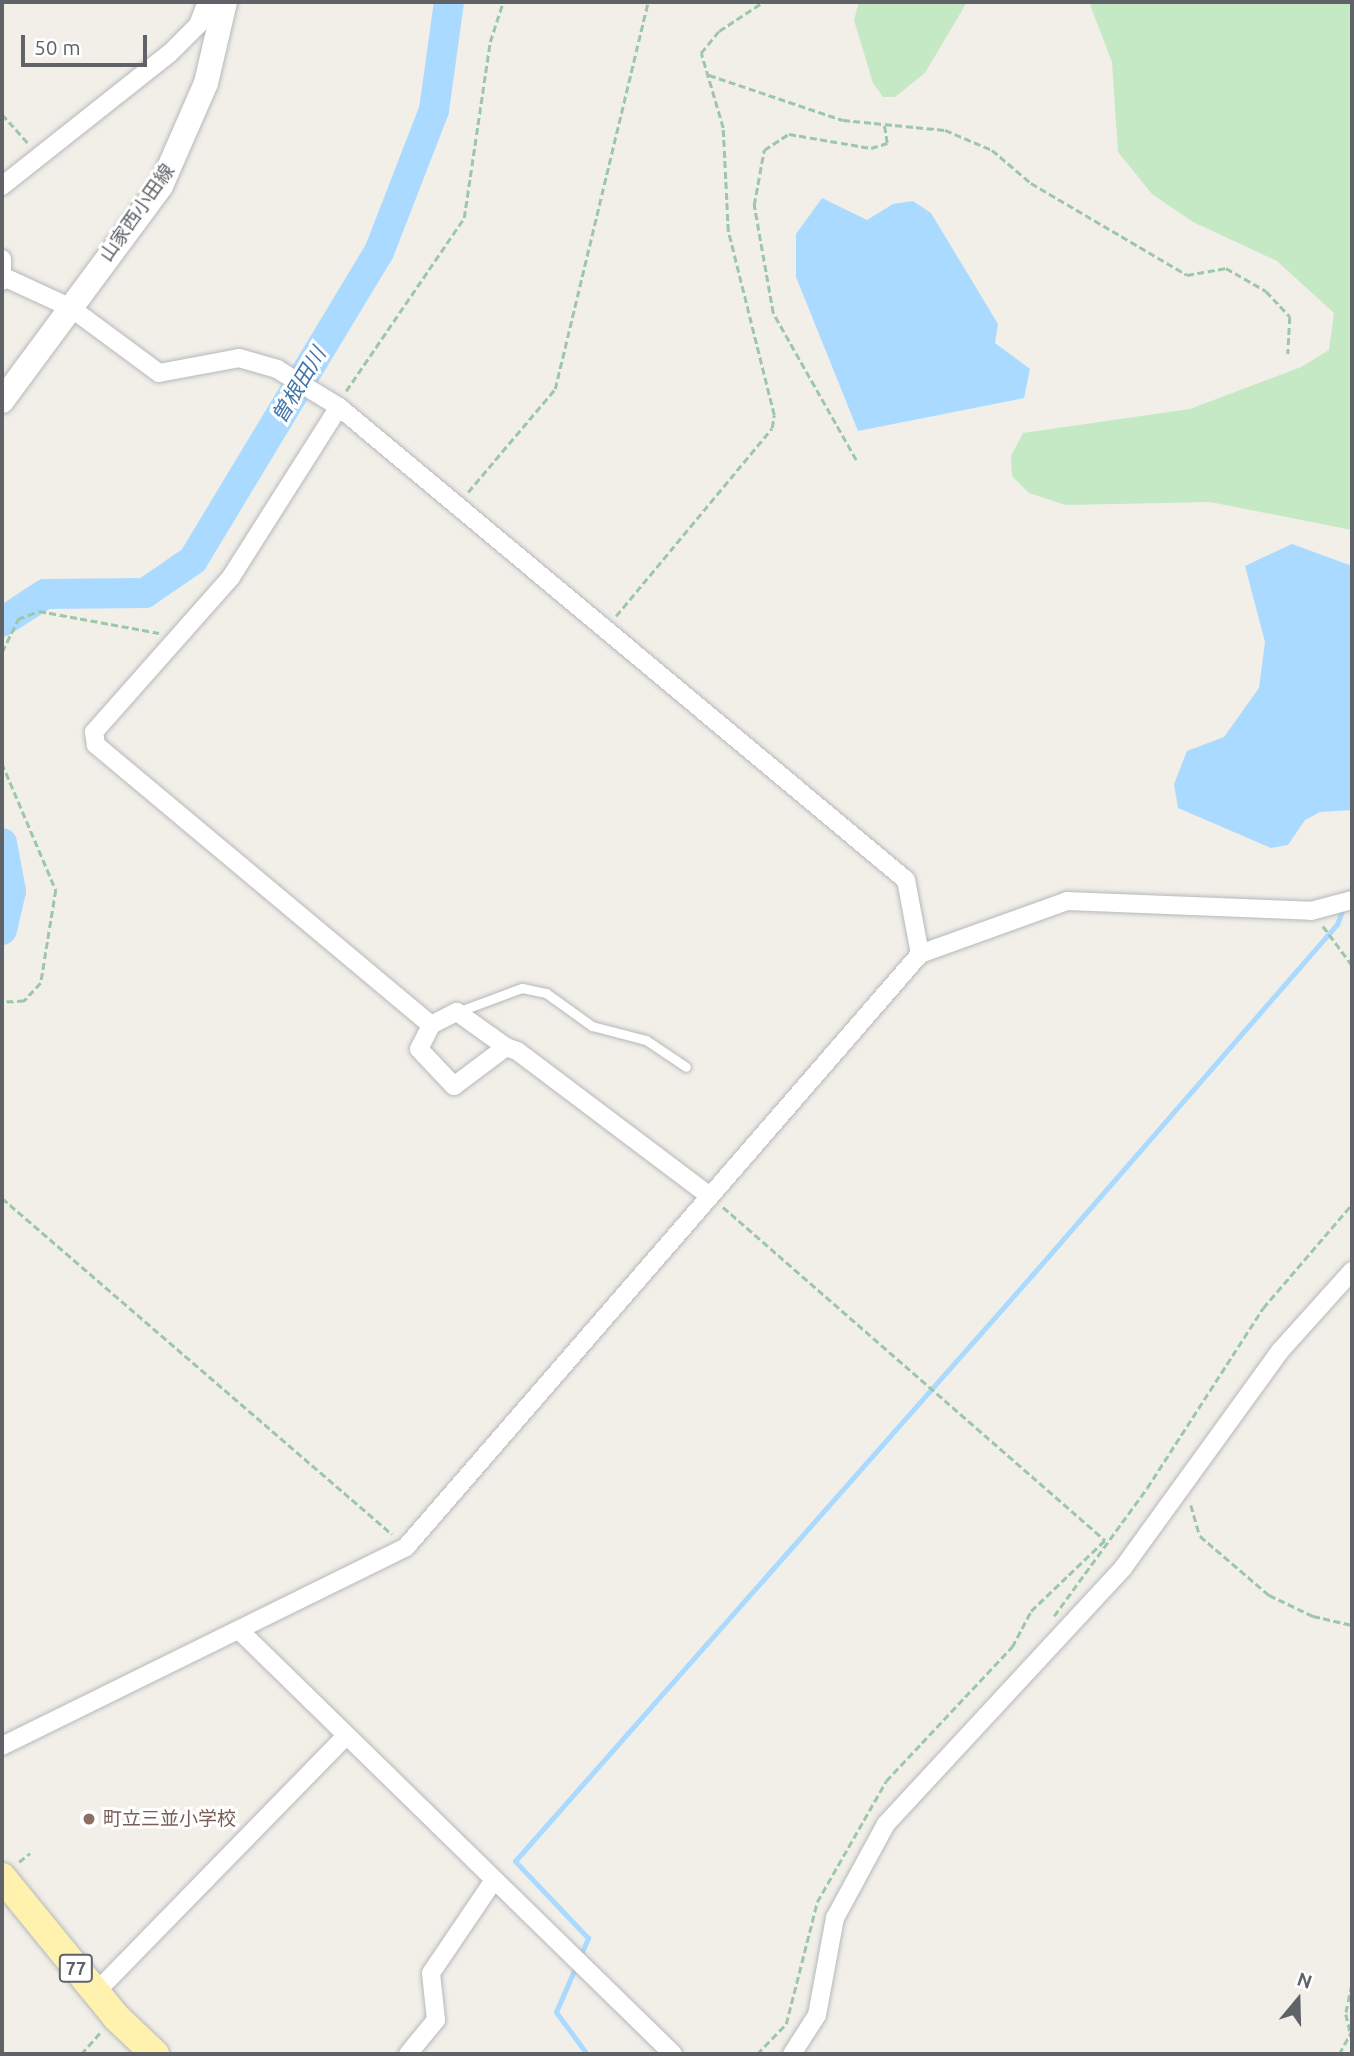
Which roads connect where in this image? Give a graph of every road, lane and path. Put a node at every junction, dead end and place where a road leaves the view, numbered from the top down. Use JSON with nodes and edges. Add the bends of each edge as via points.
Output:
{"nodes":[{"id":1,"x":207,"y":2,"type":"edge"},
{"id":2,"x":225,"y":2,"type":"edge"},
{"id":3,"x":503,"y":2,"type":"edge"},
{"id":4,"x":648,"y":2,"type":"edge"},
{"id":5,"x":763,"y":2,"type":"edge"},
{"id":6,"x":709,"y":75,"type":"junction"},
{"id":7,"x":2,"y":114,"type":"edge"},
{"id":8,"x":884,"y":124,"type":"junction"},
{"id":9,"x":37,"y":153,"type":"junction"},
{"id":10,"x":2,"y":186,"type":"edge"},
{"id":11,"x":3,"y":272,"type":"edge"},
{"id":12,"x":71,"y":308,"type":"junction"},
{"id":13,"x":1288,"y":354,"type":"dead end"},
{"id":14,"x":2,"y":401,"type":"edge"},
{"id":15,"x":333,"y":404,"type":"junction"},
{"id":16,"x":856,"y":460,"type":"dead end"},
{"id":17,"x":459,"y":503,"type":"junction"},
{"id":18,"x":606,"y":627,"type":"junction"},
{"id":19,"x":183,"y":634,"type":"junction"},
{"id":20,"x":2,"y":652,"type":"edge"},
{"id":21,"x":2,"y":763,"type":"edge"},
{"id":22,"x":1352,"y":900,"type":"edge"},
{"id":23,"x":1311,"y":911,"type":"junction"},
{"id":24,"x":920,"y":954,"type":"junction"},
{"id":25,"x":1352,"y":965,"type":"edge"},
{"id":26,"x":2,"y":1002,"type":"edge"},
{"id":27,"x":457,"y":1012,"type":"junction"},
{"id":28,"x":431,"y":1025,"type":"junction"},
{"id":29,"x":506,"y":1047,"type":"junction"},
{"id":30,"x":686,"y":1068,"type":"dead end"},
{"id":31,"x":707,"y":1194,"type":"junction"},
{"id":32,"x":2,"y":1198,"type":"edge"},
{"id":33,"x":1352,"y":1204,"type":"edge"},
{"id":34,"x":1352,"y":1270,"type":"edge"},
{"id":35,"x":1184,"y":1489,"type":"junction"},
{"id":36,"x":1105,"y":1540,"type":"junction"},
{"id":37,"x":406,"y":1547,"type":"junction"},
{"id":38,"x":1352,"y":1625,"type":"edge"},
{"id":39,"x":240,"y":1631,"type":"junction"},
{"id":40,"x":1046,"y":1646,"type":"junction"},
{"id":41,"x":346,"y":1736,"type":"junction"},
{"id":42,"x":2,"y":1746,"type":"edge"},
{"id":43,"x":2,"y":1877,"type":"edge"},
{"id":44,"x":494,"y":1880,"type":"junction"},
{"id":45,"x":1352,"y":1985,"type":"edge"},
{"id":46,"x":96,"y":1992,"type":"junction"},
{"id":47,"x":116,"y":2017,"type":"junction"},
{"id":48,"x":1352,"y":2031,"type":"edge"},
{"id":49,"x":1351,"y":2039,"type":"edge"},
{"id":50,"x":81,"y":2054,"type":"edge"},
{"id":51,"x":155,"y":2054,"type":"edge"},
{"id":52,"x":408,"y":2054,"type":"edge"},
{"id":53,"x":673,"y":2054,"type":"edge"},
{"id":54,"x":792,"y":2054,"type":"edge"},
{"id":55,"x":1339,"y":2054,"type":"edge"}],
"edges":[{"from":1,"to":9,"type":"street","via":[[198,24],[170,53]]},
{"from":2,"to":12,"type":"main road","name":"山家西小田線","via":[[187,136],[161,186]]},
{"from":3,"to":15,"type":"path","via":[[490,42],[464,218],[423,286]]},
{"from":4,"to":17,"type":"path","via":[[555,389]]},
{"from":5,"to":6,"type":"path","via":[[705,45]]},
{"from":6,"to":8,"type":"path","via":[[843,120]]},
{"from":6,"to":18,"type":"path","via":[[723,128],[728,231],[772,428]]},
{"from":7,"to":9,"type":"path"},
{"from":8,"to":13,"type":"path","via":[[945,130],[992,150],[1031,183],[1187,275],[1226,268],[1266,291],[1290,317]]},
{"from":8,"to":16,"type":"path","via":[[887,143],[871,148],[789,134],[764,150],[754,205],[774,313]]},
{"from":9,"to":10,"type":"street"},
{"from":11,"to":12,"type":"street"},
{"from":12,"to":14,"type":"main road","name":"山家西小田線"},
{"from":12,"to":15,"type":"street","via":[[159,373],[239,358],[277,369]]},
{"from":15,"to":17,"type":"street"},
{"from":15,"to":19,"type":"street","via":[[230,577]]},
{"from":17,"to":18,"type":"street"},
{"from":18,"to":24,"type":"street","via":[[906,880]]},
{"from":19,"to":20,"type":"path","via":[[39,611],[18,619]]},
{"from":19,"to":28,"type":"street","via":[[94,732],[96,745]]},
{"from":21,"to":26,"type":"path","via":[[56,890],[41,983],[24,1001]]},
{"from":22,"to":23,"type":"street"},
{"from":23,"to":24,"type":"street","via":[[1067,901]]},
{"from":23,"to":25,"type":"path"},
{"from":24,"to":31,"type":"street"},
{"from":27,"to":28,"type":"street"},
{"from":27,"to":29,"type":"street"},
{"from":27,"to":30,"type":"lane","via":[[523,988],[545,993],[592,1026],[646,1040]]},
{"from":28,"to":29,"type":"street","via":[[419,1049],[454,1086]]},
{"from":29,"to":31,"type":"street"},
{"from":31,"to":36,"type":"path"},
{"from":31,"to":37,"type":"street"},
{"from":32,"to":37,"type":"path"},
{"from":33,"to":36,"type":"path","via":[[1263,1308],[1147,1488]]},
{"from":34,"to":35,"type":"street","via":[[1280,1351]]},
{"from":35,"to":38,"type":"path","via":[[1200,1535],[1269,1595],[1313,1616]]},
{"from":35,"to":40,"type":"street","via":[[1123,1568]]},
{"from":36,"to":40,"type":"path","via":[[1054,1614]]},
{"from":37,"to":39,"type":"street"},
{"from":39,"to":41,"type":"street"},
{"from":39,"to":42,"type":"street"},
{"from":40,"to":54,"type":"street","via":[[886,1824],[835,1918],[817,2015]]},
{"from":41,"to":44,"type":"street"},
{"from":41,"to":46,"type":"street"},
{"from":43,"to":46,"type":"main road","number":"77"},
{"from":44,"to":52,"type":"street","via":[[431,1973],[436,2020]]},
{"from":44,"to":53,"type":"street"},
{"from":45,"to":49,"type":"path"},
{"from":46,"to":47,"type":"main road","number":"77"},
{"from":47,"to":50,"type":"path"},
{"from":47,"to":51,"type":"main road","number":"77"},
{"from":48,"to":49,"type":"path"},
{"from":49,"to":55,"type":"path"}]}
